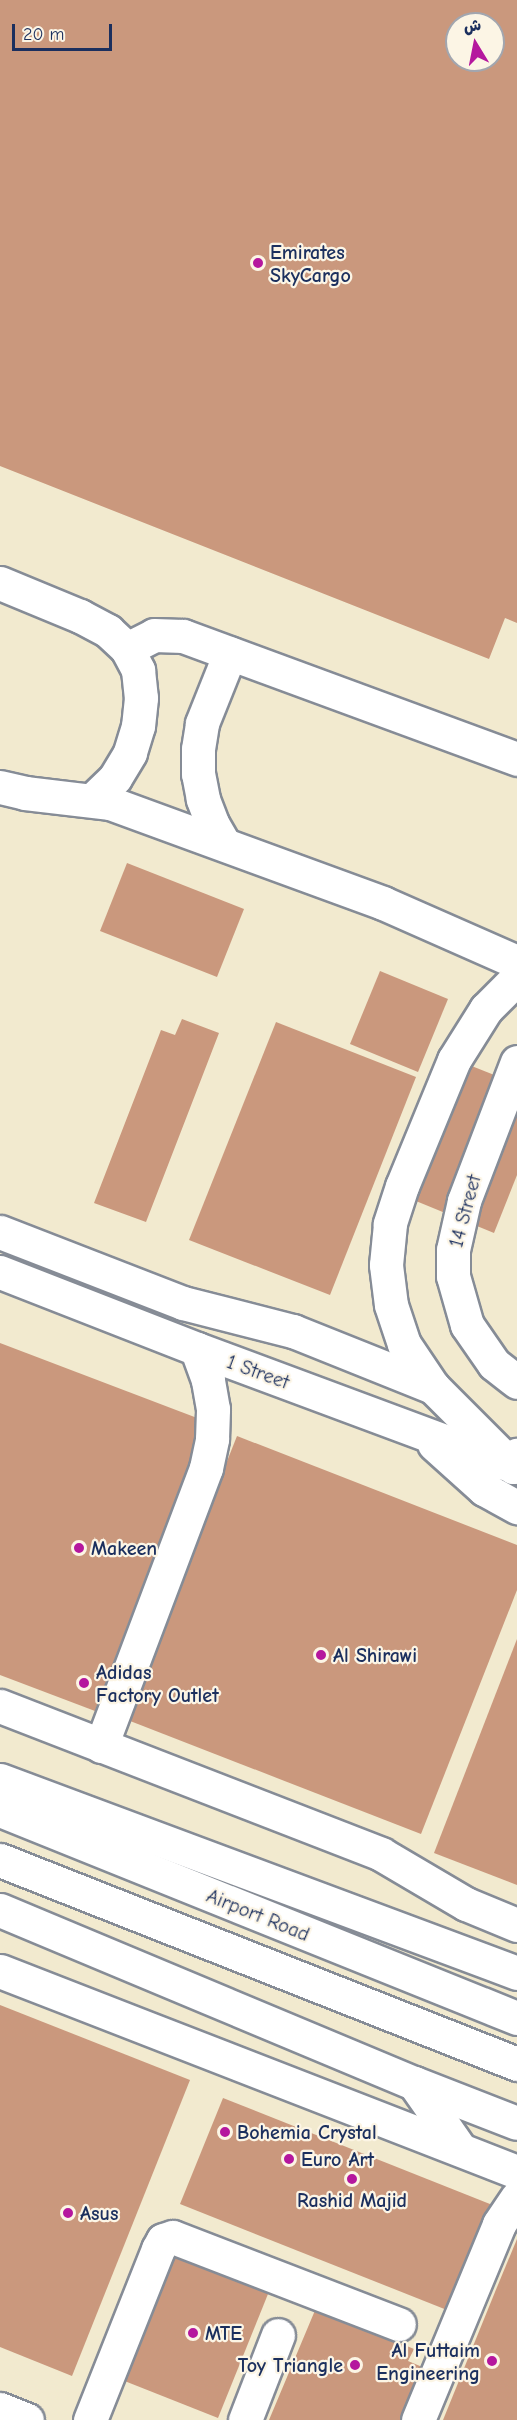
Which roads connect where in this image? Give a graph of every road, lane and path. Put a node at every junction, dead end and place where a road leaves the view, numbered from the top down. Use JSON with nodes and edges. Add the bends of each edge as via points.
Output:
{"nodes":[{"id":1,"x":0,"y":583,"type":"edge"},
{"id":2,"x":127,"y":649,"type":"junction"},
{"id":3,"x":230,"y":653,"type":"junction"},
{"id":4,"x":517,"y":759,"type":"edge"},
{"id":5,"x":1,"y":786,"type":"edge"},
{"id":6,"x":93,"y":799,"type":"junction"},
{"id":7,"x":224,"y":844,"type":"junction"},
{"id":8,"x":517,"y":962,"type":"edge"},
{"id":9,"x":517,"y":978,"type":"edge"},
{"id":10,"x":517,"y":1062,"type":"edge"},
{"id":11,"x":14,"y":1237,"type":"edge"},
{"id":12,"x":6,"y":1275,"type":"edge"},
{"id":13,"x":197,"y":1349,"type":"junction"},
{"id":14,"x":517,"y":1382,"type":"edge"},
{"id":15,"x":432,"y":1387,"type":"junction"},
{"id":16,"x":422,"y":1433,"type":"junction"},
{"id":17,"x":516,"y":1463,"type":"edge"},
{"id":18,"x":517,"y":1507,"type":"edge"},
{"id":19,"x":0,"y":1706,"type":"edge"},
{"id":20,"x":101,"y":1746,"type":"junction"},
{"id":21,"x":0,"y":1780,"type":"edge"},
{"id":22,"x":0,"y":1810,"type":"edge"},
{"id":23,"x":0,"y":1860,"type":"edge"},
{"id":24,"x":0,"y":1910,"type":"edge"},
{"id":25,"x":517,"y":1925,"type":"edge"},
{"id":26,"x":0,"y":1971,"type":"edge"},
{"id":27,"x":517,"y":1974,"type":"edge"},
{"id":28,"x":517,"y":2018,"type":"edge"},
{"id":29,"x":517,"y":2064,"type":"edge"},
{"id":30,"x":414,"y":2083,"type":"junction"},
{"id":31,"x":517,"y":2123,"type":"edge"},
{"id":32,"x":460,"y":2149,"type":"junction"},
{"id":33,"x":517,"y":2172,"type":"edge"},
{"id":34,"x":517,"y":2197,"type":"edge"},
{"id":35,"x":399,"y":2324,"type":"dead end"},
{"id":36,"x":278,"y":2335,"type":"dead end"},
{"id":37,"x":0,"y":2409,"type":"edge"},
{"id":38,"x":27,"y":2420,"type":"edge"},
{"id":39,"x":90,"y":2420,"type":"edge"},
{"id":40,"x":245,"y":2420,"type":"edge"},
{"id":41,"x":418,"y":2420,"type":"edge"}],
"edges":[{"from":1,"to":2,"type":"main road","via":[[80,616],[108,631]]},
{"from":2,"to":3,"type":"main road","via":[[154,635],[168,634]]},
{"from":2,"to":6,"type":"main road","via":[[138,670],[138,726],[130,753],[115,778]]},
{"from":3,"to":4,"type":"main road"},
{"from":3,"to":7,"type":"main road","via":[[202,723],[198,748],[203,799]]},
{"from":5,"to":6,"type":"main road","via":[[47,796]]},
{"from":6,"to":7,"type":"main road"},
{"from":7,"to":8,"type":"main road","via":[[383,903]]},
{"from":9,"to":15,"type":"main road","via":[[486,1009],[454,1060],[390,1224],[386,1265],[391,1305],[404,1344]]},
{"from":10,"to":14,"type":"main road","name":"14 Street","via":[[464,1201],[453,1259],[458,1301],[467,1325],[494,1364]]},
{"from":11,"to":12,"type":"main road"},
{"from":11,"to":15,"type":"main road","via":[[183,1303],[293,1331]]},
{"from":12,"to":13,"type":"main road","name":"1 Street"},
{"from":13,"to":16,"type":"main road","name":"1 Street"},
{"from":13,"to":20,"type":"main road","via":[[213,1409],[206,1468]]},
{"from":15,"to":17,"type":"main road"},
{"from":16,"to":17,"type":"main road","name":"1 Street"},
{"from":16,"to":18,"type":"main road","via":[[484,1489]]},
{"from":19,"to":20,"type":"main road"},
{"from":20,"to":25,"type":"main road","via":[[381,1854],[466,1905]]},
{"from":21,"to":27,"type":"main road"},
{"from":22,"to":28,"type":"main road","name":"Airport Road"},
{"from":23,"to":29,"type":"main road"},
{"from":24,"to":30,"type":"main road"},
{"from":26,"to":32,"type":"main road"},
{"from":30,"to":31,"type":"main road"},
{"from":30,"to":32,"type":"main road"},
{"from":32,"to":33,"type":"main road"},
{"from":34,"to":41,"type":"main road","via":[[499,2224]]},
{"from":35,"to":39,"type":"main road","via":[[173,2237],[158,2248]]},
{"from":36,"to":40,"type":"main road"},
{"from":37,"to":38,"type":"main road"}]}
